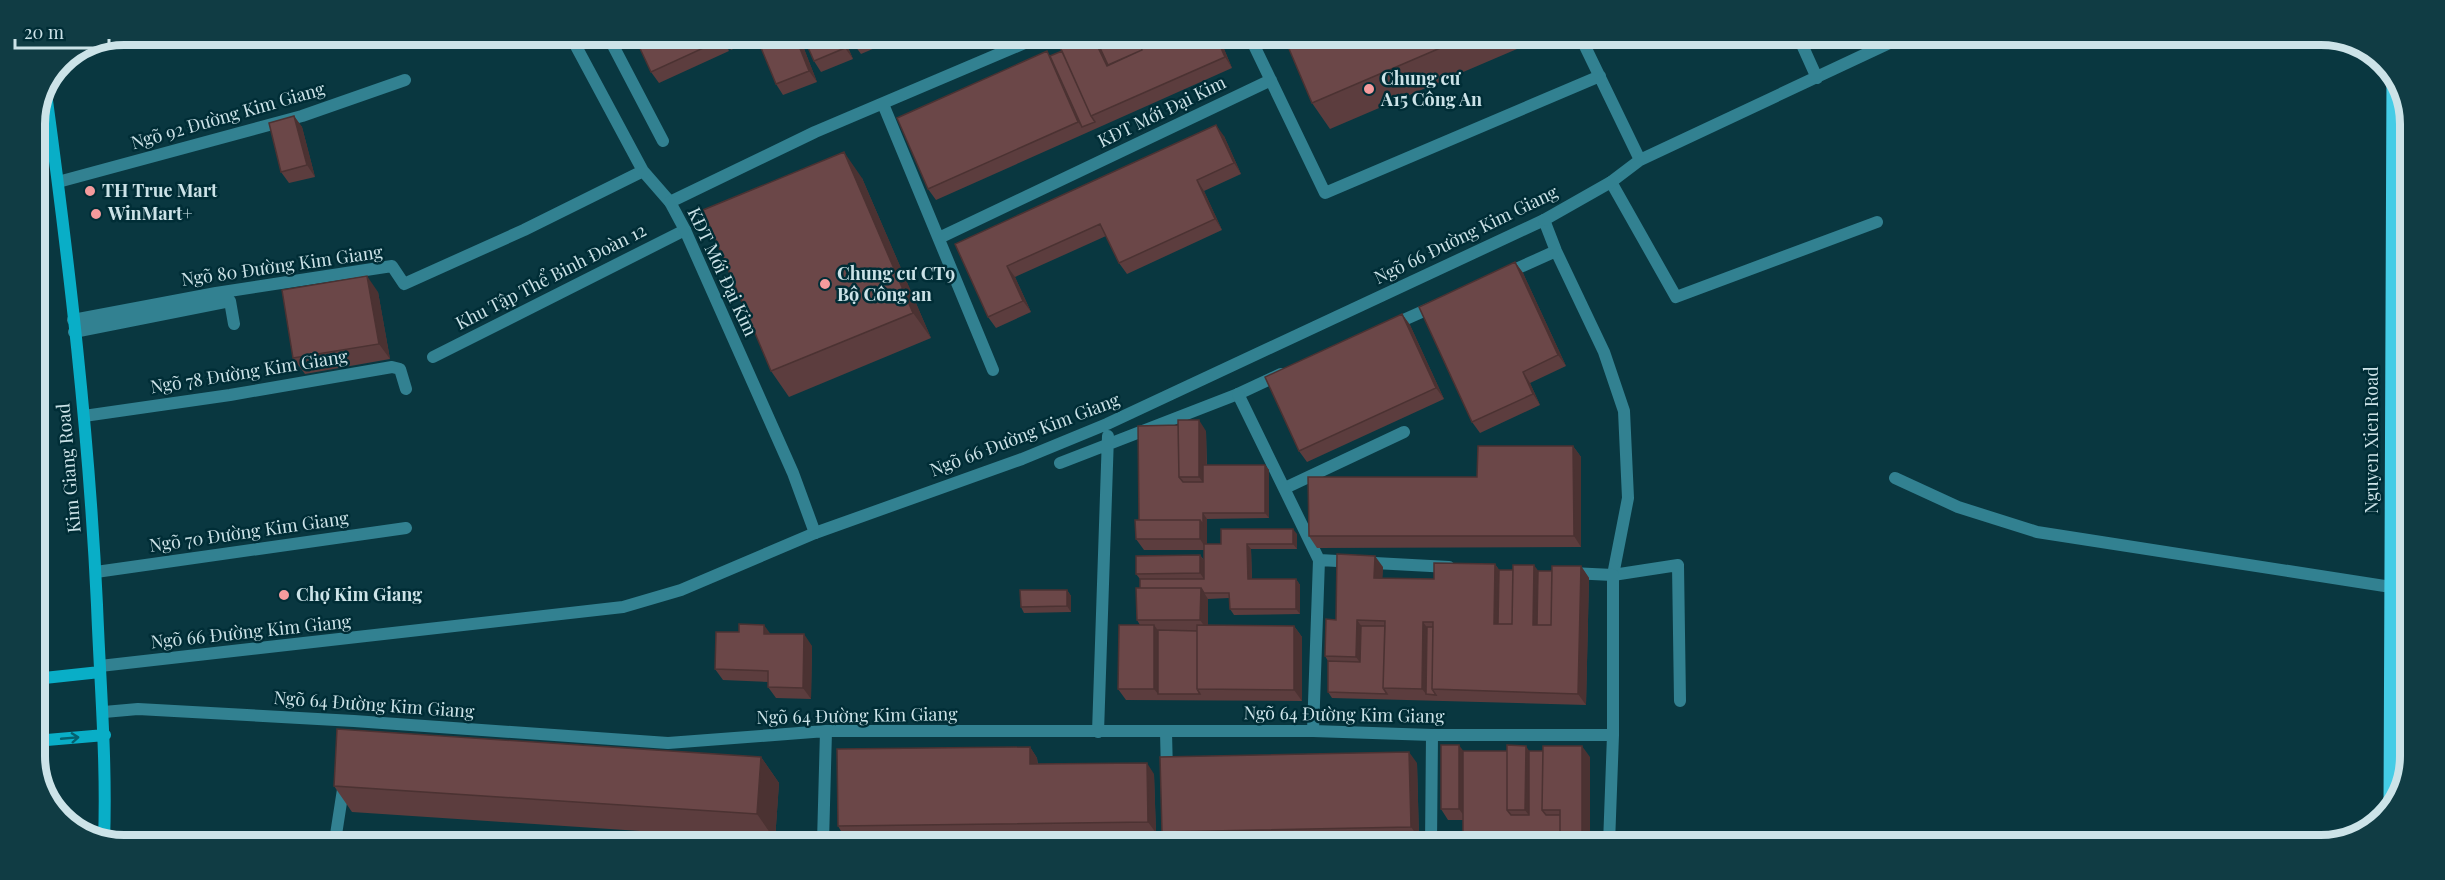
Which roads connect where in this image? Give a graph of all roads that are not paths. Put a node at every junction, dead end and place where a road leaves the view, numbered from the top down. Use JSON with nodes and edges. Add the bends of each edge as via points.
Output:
{"nodes":[{"id":1,"x":575,"y":45,"type":"edge"},
{"id":2,"x":613,"y":45,"type":"edge"},
{"id":3,"x":1020,"y":45,"type":"edge"},
{"id":4,"x":1254,"y":45,"type":"edge"},
{"id":5,"x":1584,"y":45,"type":"edge"},
{"id":6,"x":1802,"y":45,"type":"edge"},
{"id":7,"x":1885,"y":45,"type":"edge"},
{"id":8,"x":1600,"y":76,"type":"junction"},
{"id":9,"x":1817,"y":78,"type":"junction"},
{"id":10,"x":405,"y":80,"type":"dead end"},
{"id":11,"x":1271,"y":80,"type":"junction"},
{"id":12,"x":2394,"y":94,"type":"edge"},
{"id":13,"x":883,"y":104,"type":"junction"},
{"id":14,"x":48,"y":106,"type":"edge"},
{"id":15,"x":663,"y":141,"type":"dead end"},
{"id":16,"x":1640,"y":160,"type":"junction"},
{"id":17,"x":643,"y":171,"type":"junction"},
{"id":18,"x":58,"y":182,"type":"junction"},
{"id":19,"x":1611,"y":182,"type":"junction"},
{"id":20,"x":670,"y":202,"type":"junction"},
{"id":21,"x":1544,"y":220,"type":"junction"},
{"id":22,"x":1877,"y":222,"type":"dead end"},
{"id":23,"x":685,"y":230,"type":"junction"},
{"id":24,"x":939,"y":238,"type":"junction"},
{"id":25,"x":1556,"y":251,"type":"junction"},
{"id":26,"x":1491,"y":281,"type":"edge"},
{"id":27,"x":1449,"y":300,"type":"edge"},
{"id":28,"x":234,"y":324,"type":"dead end"},
{"id":29,"x":74,"y":326,"type":"junction"},
{"id":30,"x":1375,"y":332,"type":"edge"},
{"id":31,"x":433,"y":357,"type":"dead end"},
{"id":32,"x":993,"y":370,"type":"dead end"},
{"id":33,"x":1291,"y":370,"type":"edge"},
{"id":34,"x":406,"y":389,"type":"dead end"},
{"id":35,"x":1238,"y":394,"type":"junction"},
{"id":36,"x":84,"y":416,"type":"junction"},
{"id":37,"x":1107,"y":424,"type":"junction"},
{"id":38,"x":1404,"y":432,"type":"dead end"},
{"id":39,"x":1109,"y":443,"type":"junction"},
{"id":40,"x":1060,"y":463,"type":"dead end"},
{"id":41,"x":1895,"y":478,"type":"dead end"},
{"id":42,"x":1285,"y":488,"type":"junction"},
{"id":43,"x":406,"y":528,"type":"dead end"},
{"id":44,"x":815,"y":533,"type":"junction"},
{"id":45,"x":1319,"y":560,"type":"junction"},
{"id":46,"x":1460,"y":567,"type":"edge"},
{"id":47,"x":96,"y":572,"type":"junction"},
{"id":48,"x":1554,"y":572,"type":"edge"},
{"id":49,"x":1613,"y":575,"type":"junction"},
{"id":50,"x":2391,"y":586,"type":"junction"},
{"id":51,"x":100,"y":669,"type":"junction"},
{"id":52,"x":45,"y":677,"type":"edge"},
{"id":53,"x":1680,"y":701,"type":"dead end"},
{"id":54,"x":104,"y":712,"type":"junction"},
{"id":55,"x":826,"y":731,"type":"junction"},
{"id":56,"x":1313,"y":731,"type":"junction"},
{"id":57,"x":1098,"y":732,"type":"junction"},
{"id":58,"x":1166,"y":732,"type":"junction"},
{"id":59,"x":105,"y":735,"type":"junction"},
{"id":60,"x":1432,"y":735,"type":"junction"},
{"id":61,"x":1613,"y":735,"type":"junction"},
{"id":62,"x":45,"y":740,"type":"edge"},
{"id":63,"x":345,"y":776,"type":"edge"},
{"id":64,"x":1167,"y":788,"type":"edge"},
{"id":65,"x":2391,"y":793,"type":"edge"},
{"id":66,"x":104,"y":832,"type":"edge"},
{"id":67,"x":336,"y":835,"type":"edge"},
{"id":68,"x":823,"y":835,"type":"edge"},
{"id":69,"x":1431,"y":835,"type":"edge"},
{"id":70,"x":1609,"y":835,"type":"edge"}],
"edges":[{"from":1,"to":17,"type":"street"},
{"from":2,"to":15,"type":"street"},
{"from":3,"to":13,"type":"street","name":"KĐT Mới Đại Kim"},
{"from":4,"to":11,"type":"street"},
{"from":5,"to":8,"type":"street"},
{"from":6,"to":9,"type":"street"},
{"from":7,"to":9,"type":"street","name":"Ngõ 66 Đường Kim Giang"},
{"from":8,"to":11,"type":"street","via":[[1326,193]]},
{"from":8,"to":16,"type":"street"},
{"from":9,"to":16,"type":"street","name":"Ngõ 66 Đường Kim Giang"},
{"from":10,"to":18,"type":"street","name":"Ngõ 92 Đường Kim Giang","via":[[302,116]]},
{"from":11,"to":24,"type":"street","name":"KĐT Mới Đại Kim"},
{"from":12,"to":50,"type":"main road","name":"Nguyen Xien Road"},
{"from":13,"to":20,"type":"street","name":"KĐT Mới Đại Kim"},
{"from":13,"to":24,"type":"street"},
{"from":14,"to":18,"type":"main road","name":"Kim Giang Road"},
{"from":16,"to":19,"type":"street","name":"Ngõ 66 Đường Kim Giang"},
{"from":17,"to":20,"type":"street"},
{"from":17,"to":29,"type":"street","name":"Ngõ 80 Đường Kim Giang","via":[[404,284],[392,266],[216,293]]},
{"from":18,"to":29,"type":"main road","name":"Kim Giang Road"},
{"from":19,"to":21,"type":"street","name":"Ngõ 66 Đường Kim Giang"},
{"from":19,"to":22,"type":"street","via":[[1676,297]]},
{"from":20,"to":23,"type":"street","name":"KĐT Mới Đại Kim"},
{"from":21,"to":25,"type":"street"},
{"from":21,"to":37,"type":"street","name":"Ngõ 66 Đường Kim Giang"},
{"from":23,"to":31,"type":"street","name":"Khu Tập Thể Binh Đoàn 12"},
{"from":23,"to":44,"type":"street","name":"KĐT Mới Đại Kim","via":[[794,473]]},
{"from":24,"to":32,"type":"street"},
{"from":25,"to":26,"type":"street"},
{"from":25,"to":49,"type":"street","via":[[1604,352],[1624,411],[1628,498]]},
{"from":27,"to":30,"type":"street"},
{"from":28,"to":29,"type":"street","via":[[230,301]]},
{"from":29,"to":36,"type":"main road","name":"Kim Giang Road"},
{"from":33,"to":35,"type":"street"},
{"from":34,"to":36,"type":"street","name":"Ngõ 78 Đường Kim Giang","via":[[400,369],[392,367]]},
{"from":35,"to":39,"type":"street"},
{"from":35,"to":42,"type":"street"},
{"from":36,"to":47,"type":"main road","name":"Kim Giang Road"},
{"from":37,"to":39,"type":"street"},
{"from":37,"to":44,"type":"street","name":"Ngõ 66 Đường Kim Giang","via":[[1022,459]]},
{"from":38,"to":42,"type":"street"},
{"from":39,"to":40,"type":"street"},
{"from":39,"to":57,"type":"street"},
{"from":41,"to":50,"type":"street","via":[[1958,507],[2037,532]]},
{"from":42,"to":45,"type":"street"},
{"from":43,"to":47,"type":"street","name":"Ngõ 70 Đường Kim Giang"},
{"from":44,"to":51,"type":"street","name":"Ngõ 66 Đường Kim Giang","via":[[681,590],[623,608]]},
{"from":45,"to":46,"type":"street"},
{"from":45,"to":56,"type":"street"},
{"from":47,"to":51,"type":"main road","name":"Kim Giang Road"},
{"from":48,"to":49,"type":"street"},
{"from":49,"to":53,"type":"street","via":[[1678,565]]},
{"from":49,"to":61,"type":"street"},
{"from":50,"to":65,"type":"main road","name":"Nguyen Xien Road"},
{"from":51,"to":52,"type":"main road"},
{"from":51,"to":54,"type":"main road","name":"Kim Giang Road"},
{"from":54,"to":55,"type":"street","name":"Ngõ 64 Đường Kim Giang","via":[[138,709],[353,726],[668,743]]},
{"from":54,"to":59,"type":"main road","name":"Kim Giang Road"},
{"from":55,"to":57,"type":"street","name":"Ngõ 64 Đường Kim Giang"},
{"from":55,"to":68,"type":"street"},
{"from":56,"to":58,"type":"street","name":"Ngõ 64 Đường Kim Giang"},
{"from":56,"to":60,"type":"street","name":"Ngõ 64 Đường Kim Giang"},
{"from":57,"to":58,"type":"street","name":"Ngõ 64 Đường Kim Giang"},
{"from":58,"to":64,"type":"street"},
{"from":62,"to":59,"type":"main road","one_way":true},
{"from":59,"to":66,"type":"main road","name":"Kim Giang Road"},
{"from":60,"to":61,"type":"street","name":"Ngõ 64 Đường Kim Giang"},
{"from":60,"to":69,"type":"street"},
{"from":61,"to":70,"type":"street"},
{"from":63,"to":67,"type":"street"}]}
